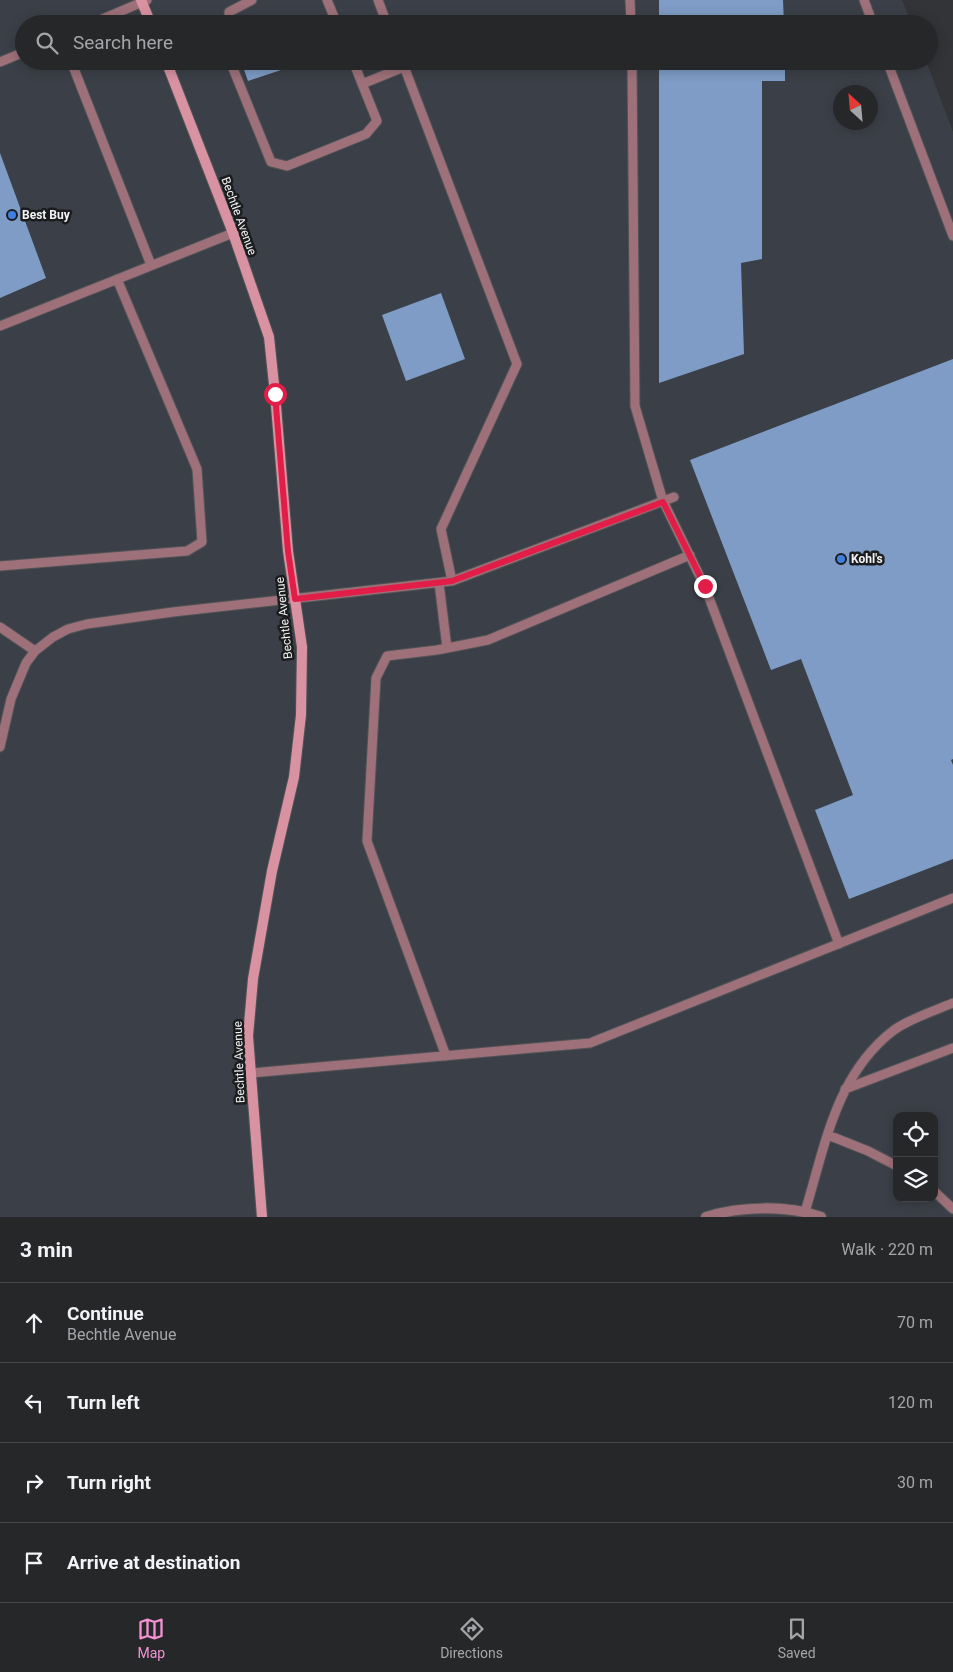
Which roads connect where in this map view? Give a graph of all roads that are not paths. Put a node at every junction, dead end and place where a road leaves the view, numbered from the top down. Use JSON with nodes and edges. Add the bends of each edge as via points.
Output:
{"nodes":[{"id":1,"x":252,"y":0,"type":"edge"},
{"id":2,"x":328,"y":0,"type":"edge"},
{"id":3,"x":378,"y":0,"type":"edge"},
{"id":4,"x":630,"y":0,"type":"edge"},
{"id":5,"x":864,"y":0,"type":"edge"},
{"id":6,"x":144,"y":1,"type":"edge"},
{"id":7,"x":112,"y":15,"type":"edge"},
{"id":8,"x":148,"y":15,"type":"edge"},
{"id":9,"x":229,"y":15,"type":"edge"},
{"id":10,"x":334,"y":15,"type":"edge"},
{"id":11,"x":384,"y":15,"type":"edge"},
{"id":12,"x":631,"y":15,"type":"edge"},
{"id":13,"x":870,"y":15,"type":"edge"},
{"id":14,"x":15,"y":56,"type":"edge"},
{"id":15,"x":0,"y":62,"type":"edge"},
{"id":16,"x":75,"y":70,"type":"edge"},
{"id":17,"x":170,"y":70,"type":"edge"},
{"id":18,"x":234,"y":70,"type":"edge"},
{"id":19,"x":356,"y":70,"type":"edge"},
{"id":20,"x":391,"y":70,"type":"edge"},
{"id":21,"x":405,"y":70,"type":"edge"},
{"id":22,"x":632,"y":70,"type":"edge"},
{"id":23,"x":890,"y":70,"type":"edge"},
{"id":24,"x":362,"y":84,"type":"junction"},
{"id":25,"x":233,"y":232,"type":"junction"},
{"id":26,"x":953,"y":236,"type":"edge"},
{"id":27,"x":151,"y":266,"type":"junction"},
{"id":28,"x":117,"y":279,"type":"junction"},
{"id":29,"x":0,"y":326,"type":"edge"},
{"id":30,"x":674,"y":498,"type":"dead end"},
{"id":31,"x":663,"y":502,"type":"junction"},
{"id":32,"x":690,"y":555,"type":"junction"},
{"id":33,"x":0,"y":566,"type":"edge"},
{"id":34,"x":452,"y":581,"type":"junction"},
{"id":35,"x":439,"y":583,"type":"junction"},
{"id":36,"x":295,"y":599,"type":"junction"},
{"id":37,"x":0,"y":627,"type":"edge"},
{"id":38,"x":447,"y":648,"type":"junction"},
{"id":39,"x":35,"y":651,"type":"junction"},
{"id":40,"x":0,"y":747,"type":"edge"},
{"id":41,"x":953,"y":898,"type":"edge"},
{"id":42,"x":839,"y":944,"type":"junction"},
{"id":43,"x":953,"y":1003,"type":"edge"},
{"id":44,"x":953,"y":1048,"type":"edge"},
{"id":45,"x":446,"y":1056,"type":"junction"},
{"id":46,"x":251,"y":1073,"type":"junction"},
{"id":47,"x":844,"y":1089,"type":"junction"},
{"id":48,"x":828,"y":1135,"type":"junction"},
{"id":49,"x":893,"y":1164,"type":"edge"},
{"id":50,"x":938,"y":1195,"type":"edge"},
{"id":51,"x":953,"y":1209,"type":"edge"},
{"id":52,"x":805,"y":1212,"type":"junction"},
{"id":53,"x":262,"y":1217,"type":"edge"},
{"id":54,"x":706,"y":1217,"type":"edge"},
{"id":55,"x":821,"y":1217,"type":"edge"}],
"edges":[{"from":1,"to":9,"type":"lane","via":[[229,12]]},
{"from":2,"to":10,"type":"lane"},
{"from":3,"to":11,"type":"lane"},
{"from":4,"to":12,"type":"lane"},
{"from":5,"to":13,"type":"lane"},
{"from":6,"to":7,"type":"lane"},
{"from":6,"to":8,"type":"street"},
{"from":14,"to":15,"type":"lane"},
{"from":16,"to":27,"type":"lane"},
{"from":17,"to":25,"type":"street","name":"Bechtle Avenue"},
{"from":18,"to":24,"type":"lane","via":[[271,162],[287,166],[366,134],[377,121]]},
{"from":19,"to":24,"type":"lane"},
{"from":20,"to":24,"type":"lane"},
{"from":21,"to":34,"type":"lane","via":[[517,364],[440,529]]},
{"from":22,"to":31,"type":"lane","via":[[635,406]]},
{"from":23,"to":26,"type":"lane"},
{"from":25,"to":27,"type":"lane"},
{"from":25,"to":36,"type":"street","name":"Bechtle Avenue","via":[[269,337]]},
{"from":27,"to":28,"type":"lane"},
{"from":28,"to":29,"type":"lane"},
{"from":28,"to":33,"type":"lane","via":[[197,469],[202,542],[187,550]]},
{"from":30,"to":31,"type":"lane"},
{"from":31,"to":32,"type":"lane"},
{"from":31,"to":34,"type":"lane"},
{"from":32,"to":38,"type":"lane","via":[[488,640]]},
{"from":32,"to":42,"type":"lane","via":[[705,586]]},
{"from":34,"to":35,"type":"lane"},
{"from":35,"to":36,"type":"lane"},
{"from":35,"to":38,"type":"lane"},
{"from":36,"to":39,"type":"lane","via":[[87,624],[61,633]]},
{"from":36,"to":46,"type":"street","name":"Bechtle Avenue","via":[[302,647],[300,715],[294,777],[272,871],[253,980],[248,1036]]},
{"from":37,"to":39,"type":"lane"},
{"from":38,"to":45,"type":"lane","via":[[387,656],[376,678],[368,841]]},
{"from":39,"to":40,"type":"lane","via":[[26,663],[11,699]]},
{"from":41,"to":42,"type":"lane"},
{"from":42,"to":45,"type":"lane","via":[[590,1043]]},
{"from":43,"to":47,"type":"lane","via":[[896,1029],[859,1065]]},
{"from":44,"to":47,"type":"lane"},
{"from":45,"to":46,"type":"lane"},
{"from":46,"to":53,"type":"street","name":"Bechtle Avenue"},
{"from":47,"to":48,"type":"lane"},
{"from":48,"to":49,"type":"lane"},
{"from":48,"to":52,"type":"lane"},
{"from":50,"to":51,"type":"lane"},
{"from":52,"to":54,"type":"street","via":[[743,1210]]},
{"from":52,"to":55,"type":"street"}]}
